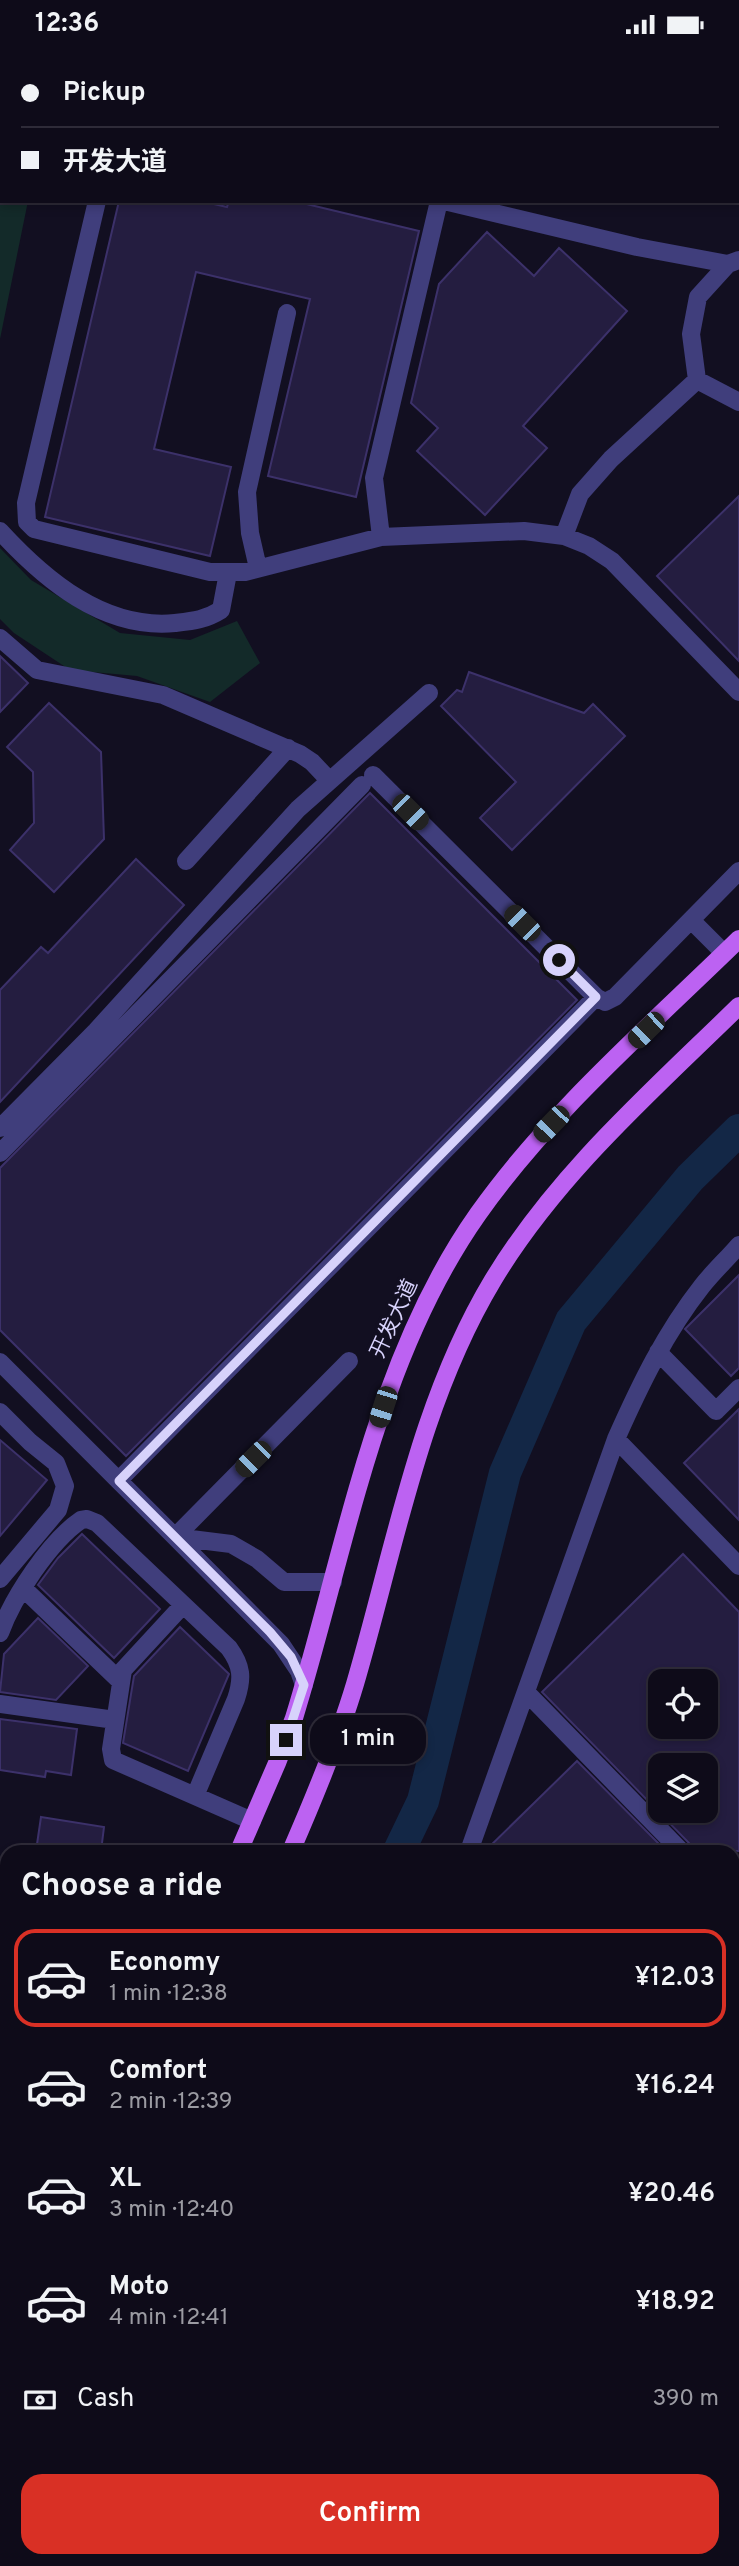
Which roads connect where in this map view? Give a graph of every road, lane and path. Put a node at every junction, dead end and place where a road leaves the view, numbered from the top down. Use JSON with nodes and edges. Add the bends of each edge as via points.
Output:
{"nodes":[{"id":1,"x":97,"y":203,"type":"edge"},
{"id":2,"x":442,"y":203,"type":"edge"},
{"id":3,"x":450,"y":203,"type":"edge"},
{"id":4,"x":734,"y":262,"type":"edge"},
{"id":5,"x":287,"y":313,"type":"dead end"},
{"id":6,"x":697,"y":380,"type":"junction"},
{"id":7,"x":739,"y":402,"type":"edge"},
{"id":8,"x":0,"y":531,"type":"edge"},
{"id":9,"x":564,"y":536,"type":"junction"},
{"id":10,"x":381,"y":537,"type":"junction"},
{"id":11,"x":258,"y":568,"type":"junction"},
{"id":12,"x":228,"y":573,"type":"junction"},
{"id":13,"x":0,"y":638,"type":"edge"},
{"id":14,"x":739,"y":692,"type":"edge"},
{"id":15,"x":429,"y":693,"type":"dead end"},
{"id":16,"x":288,"y":748,"type":"junction"},
{"id":17,"x":329,"y":780,"type":"junction"},
{"id":18,"x":186,"y":860,"type":"dead end"},
{"id":19,"x":739,"y":871,"type":"edge"},
{"id":20,"x":691,"y":920,"type":"junction"},
{"id":21,"x":739,"y":939,"type":"edge"},
{"id":22,"x":724,"y":953,"type":"junction"},
{"id":23,"x":596,"y":997,"type":"junction"},
{"id":24,"x":739,"y":1006,"type":"edge"},
{"id":25,"x":0,"y":1128,"type":"edge"},
{"id":26,"x":0,"y":1153,"type":"edge"},
{"id":27,"x":739,"y":1245,"type":"edge"},
{"id":28,"x":658,"y":1352,"type":"junction"},
{"id":29,"x":349,"y":1361,"type":"dead end"},
{"id":30,"x":0,"y":1362,"type":"edge"},
{"id":31,"x":739,"y":1388,"type":"edge"},
{"id":32,"x":0,"y":1412,"type":"edge"},
{"id":33,"x":617,"y":1439,"type":"junction"},
{"id":34,"x":119,"y":1481,"type":"junction"},
{"id":35,"x":176,"y":1537,"type":"junction"},
{"id":36,"x":739,"y":1566,"type":"edge"},
{"id":37,"x":0,"y":1579,"type":"edge"},
{"id":38,"x":333,"y":1583,"type":"junction"},
{"id":39,"x":23,"y":1588,"type":"junction"},
{"id":40,"x":183,"y":1605,"type":"junction"},
{"id":41,"x":0,"y":1633,"type":"edge"},
{"id":42,"x":120,"y":1681,"type":"junction"},
{"id":43,"x":304,"y":1685,"type":"junction"},
{"id":44,"x":526,"y":1692,"type":"junction"},
{"id":45,"x":0,"y":1704,"type":"edge"},
{"id":46,"x":115,"y":1720,"type":"junction"},
{"id":47,"x":195,"y":1797,"type":"junction"},
{"id":48,"x":252,"y":1821,"type":"junction"},
{"id":49,"x":242,"y":1845,"type":"edge"},
{"id":50,"x":293,"y":1845,"type":"edge"},
{"id":51,"x":471,"y":1845,"type":"edge"},
{"id":52,"x":675,"y":1845,"type":"edge"}],
"edges":[{"from":1,"to":12,"type":"lane","via":[[26,503],[27,522],[41,532]]},
{"from":2,"to":10,"type":"lane","via":[[374,478]]},
{"from":3,"to":4,"type":"lane","via":[[637,247]]},
{"from":4,"to":6,"type":"lane","via":[[698,297],[691,334]]},
{"from":5,"to":11,"type":"lane","via":[[247,492]]},
{"from":6,"to":7,"type":"lane"},
{"from":6,"to":9,"type":"lane","via":[[580,494]]},
{"from":8,"to":12,"type":"lane","via":[[29,563],[85,604],[121,619],[159,625],[206,620],[221,610]]},
{"from":9,"to":10,"type":"lane","via":[[524,531]]},
{"from":9,"to":14,"type":"lane","via":[[612,561]]},
{"from":10,"to":11,"type":"lane"},
{"from":11,"to":12,"type":"lane"},
{"from":13,"to":16,"type":"lane","via":[[37,670],[163,695]]},
{"from":15,"to":17,"type":"lane"},
{"from":16,"to":17,"type":"lane","via":[[312,762]]},
{"from":16,"to":18,"type":"lane"},
{"from":17,"to":25,"type":"lane"},
{"from":19,"to":20,"type":"lane"},
{"from":20,"to":22,"type":"lane"},
{"from":20,"to":23,"type":"lane","via":[[615,997],[606,1002]]},
{"from":21,"to":22,"type":"main road","name":"开发大道"},
{"from":22,"to":38,"type":"main road","name":"开发大道","via":[[535,1141],[458,1246],[428,1298],[390,1385]]},
{"from":23,"to":26,"type":"lane","via":[[368,780]]},
{"from":23,"to":34,"type":"lane"},
{"from":24,"to":50,"type":"main road","via":[[564,1181],[517,1243],[471,1320],[425,1433],[340,1733]]},
{"from":27,"to":28,"type":"lane","via":[[703,1285]]},
{"from":28,"to":31,"type":"lane","via":[[716,1411]]},
{"from":28,"to":33,"type":"lane"},
{"from":29,"to":35,"type":"lane"},
{"from":30,"to":34,"type":"lane"},
{"from":32,"to":37,"type":"lane","via":[[57,1463],[65,1486],[58,1510]]},
{"from":33,"to":36,"type":"lane"},
{"from":33,"to":44,"type":"lane"},
{"from":34,"to":35,"type":"lane"},
{"from":35,"to":38,"type":"lane","via":[[231,1545],[284,1581]]},
{"from":35,"to":43,"type":"lane","via":[[281,1644]]},
{"from":38,"to":43,"type":"main road","name":"开发大道"},
{"from":39,"to":40,"type":"lane","via":[[43,1558],[77,1523],[87,1519],[97,1523]]},
{"from":39,"to":41,"type":"lane"},
{"from":39,"to":42,"type":"lane"},
{"from":40,"to":42,"type":"lane","via":[[130,1661]]},
{"from":40,"to":47,"type":"lane","via":[[229,1648],[241,1671],[236,1699]]},
{"from":42,"to":46,"type":"lane"},
{"from":43,"to":48,"type":"main road","name":"开发大道"},
{"from":44,"to":51,"type":"lane"},
{"from":44,"to":52,"type":"lane"},
{"from":45,"to":46,"type":"lane"},
{"from":46,"to":47,"type":"lane","via":[[113,1760]]},
{"from":47,"to":48,"type":"lane"},
{"from":48,"to":49,"type":"main road","name":"开发大道"}]}
